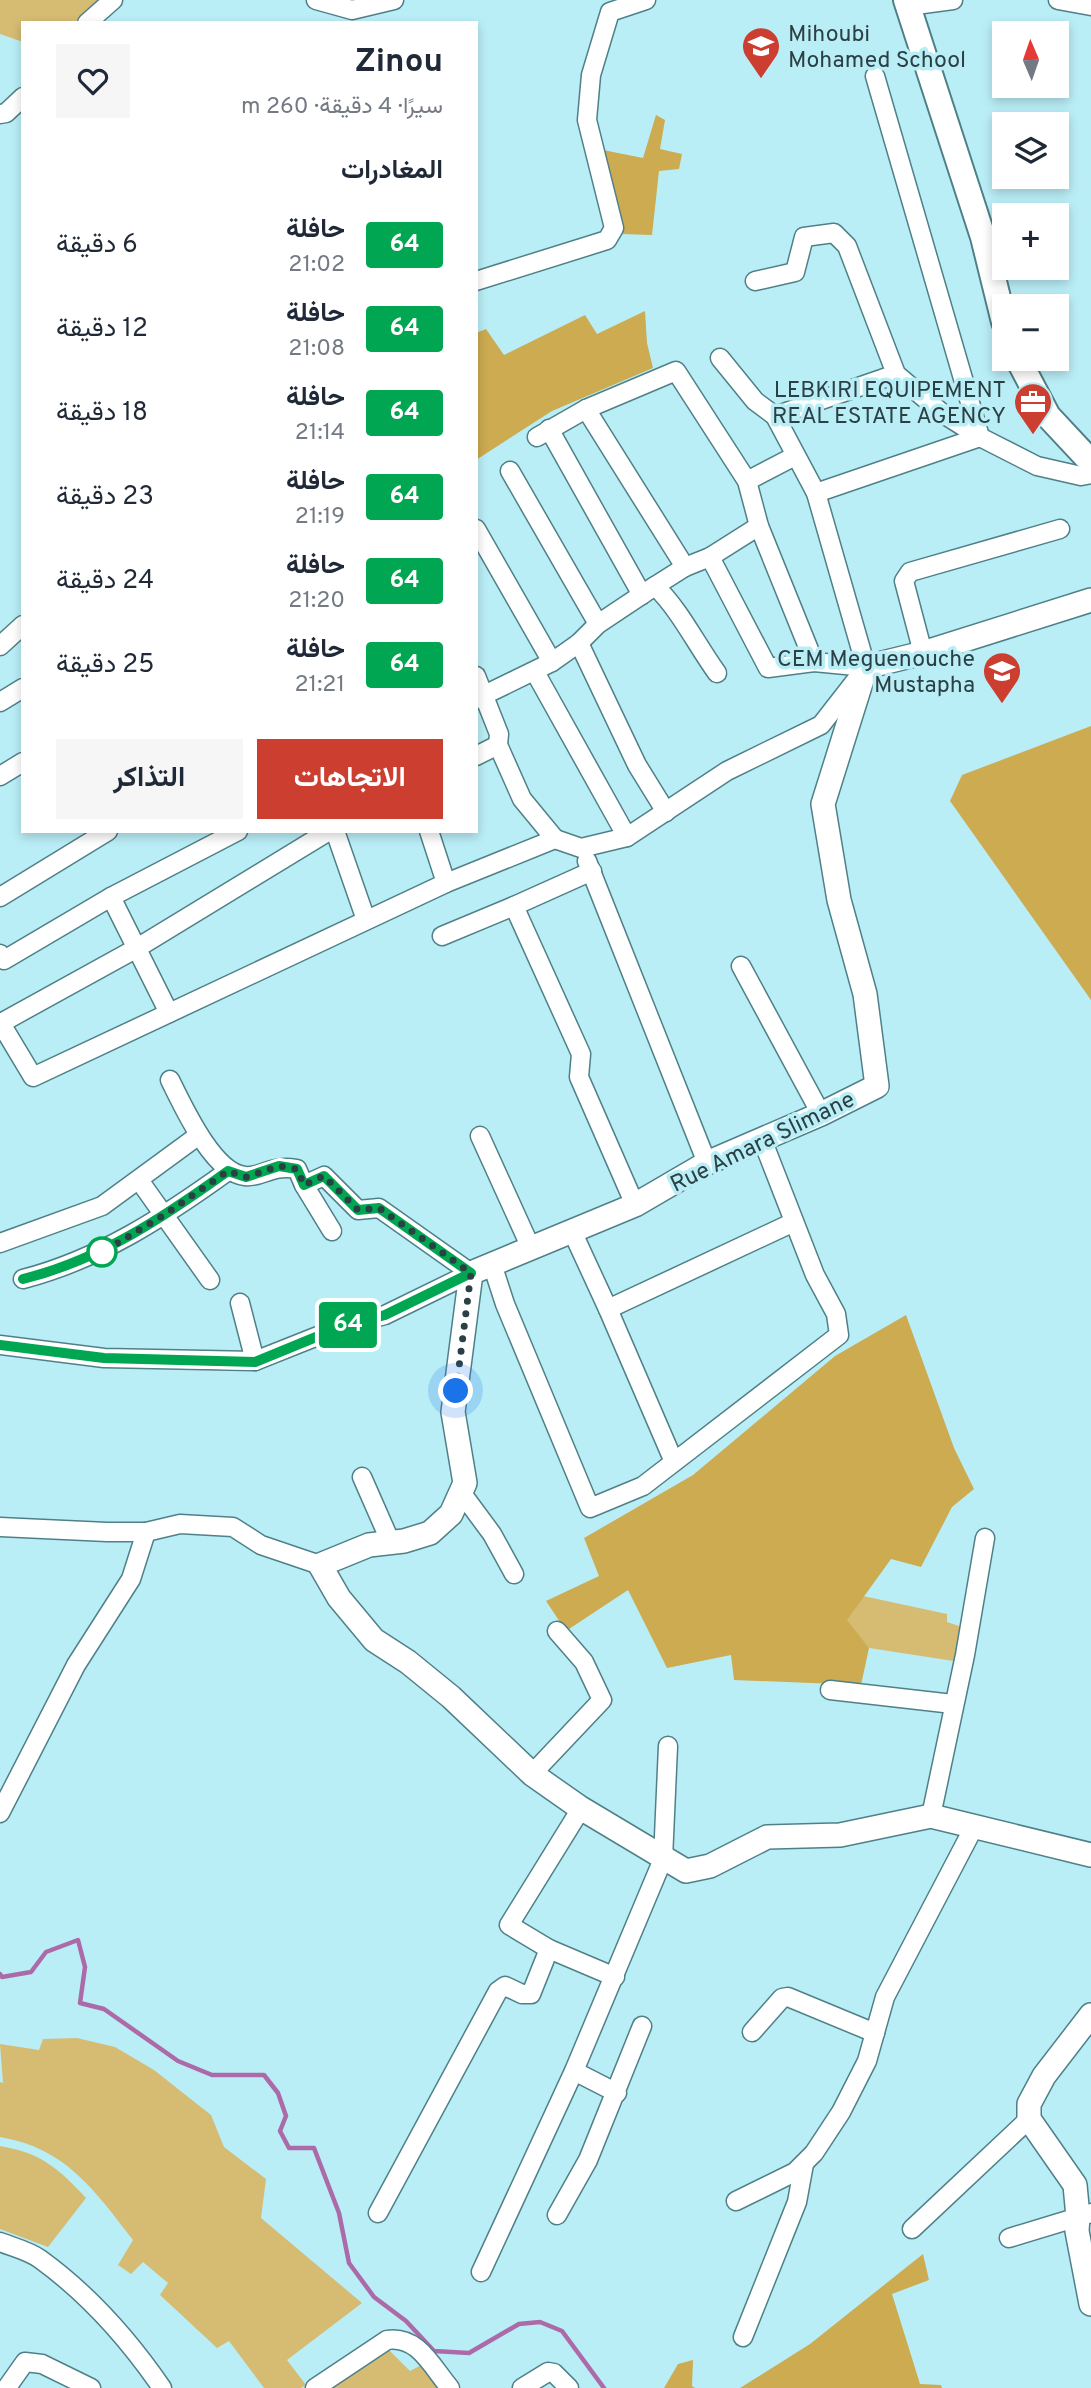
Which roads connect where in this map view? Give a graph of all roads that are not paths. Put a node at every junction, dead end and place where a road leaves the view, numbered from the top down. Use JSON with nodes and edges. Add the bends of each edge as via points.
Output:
{"nodes":[{"id":1,"x":113,"y":0,"type":"edge"},
{"id":2,"x":316,"y":0,"type":"edge"},
{"id":3,"x":394,"y":0,"type":"edge"},
{"id":4,"x":646,"y":0,"type":"edge"},
{"id":5,"x":953,"y":0,"type":"edge"},
{"id":6,"x":1058,"y":0,"type":"edge"},
{"id":7,"x":907,"y":3,"type":"edge"},
{"id":8,"x":1091,"y":6,"type":"edge"},
{"id":9,"x":346,"y":16,"type":"edge"},
{"id":10,"x":89,"y":21,"type":"edge"},
{"id":11,"x":875,"y":76,"type":"dead end"},
{"id":12,"x":21,"y":99,"type":"edge"},
{"id":13,"x":0,"y":114,"type":"edge"},
{"id":14,"x":478,"y":280,"type":"edge"},
{"id":15,"x":755,"y":281,"type":"dead end"},
{"id":16,"x":997,"y":294,"type":"edge"},
{"id":17,"x":720,"y":358,"type":"dead end"},
{"id":18,"x":1024,"y":371,"type":"edge"},
{"id":19,"x":896,"y":374,"type":"junction"},
{"id":20,"x":586,"y":409,"type":"junction"},
{"id":21,"x":775,"y":416,"type":"junction"},
{"id":22,"x":980,"y":437,"type":"junction"},
{"id":23,"x":795,"y":456,"type":"junction"},
{"id":24,"x":1091,"y":462,"type":"edge"},
{"id":25,"x":510,"y":471,"type":"dead end"},
{"id":26,"x":1091,"y":474,"type":"edge"},
{"id":27,"x":747,"y":481,"type":"junction"},
{"id":28,"x":816,"y":493,"type":"junction"},
{"id":29,"x":759,"y":526,"type":"junction"},
{"id":30,"x":1060,"y":529,"type":"dead end"},
{"id":31,"x":478,"y":533,"type":"edge"},
{"id":32,"x":710,"y":557,"type":"junction"},
{"id":33,"x":685,"y":567,"type":"junction"},
{"id":34,"x":648,"y":590,"type":"junction"},
{"id":35,"x":1091,"y":600,"type":"edge"},
{"id":36,"x":598,"y":624,"type":"junction"},
{"id":37,"x":21,"y":627,"type":"edge"},
{"id":38,"x":579,"y":643,"type":"junction"},
{"id":39,"x":0,"y":646,"type":"edge"},
{"id":40,"x":923,"y":653,"type":"junction"},
{"id":41,"x":814,"y":662,"type":"junction"},
{"id":42,"x":552,"y":663,"type":"junction"},
{"id":43,"x":866,"y":667,"type":"junction"},
{"id":44,"x":535,"y":672,"type":"junction"},
{"id":45,"x":717,"y":673,"type":"dead end"},
{"id":46,"x":21,"y":689,"type":"edge"},
{"id":47,"x":481,"y":697,"type":"edge"},
{"id":48,"x":0,"y":702,"type":"edge"},
{"id":49,"x":498,"y":745,"type":"junction"},
{"id":50,"x":478,"y":755,"type":"edge"},
{"id":51,"x":21,"y":763,"type":"edge"},
{"id":52,"x":0,"y":776,"type":"edge"},
{"id":53,"x":666,"y":812,"type":"junction"},
{"id":54,"x":105,"y":833,"type":"edge"},
{"id":55,"x":234,"y":833,"type":"edge"},
{"id":56,"x":326,"y":833,"type":"edge"},
{"id":57,"x":336,"y":833,"type":"edge"},
{"id":58,"x":430,"y":833,"type":"edge"},
{"id":59,"x":627,"y":837,"type":"junction"},
{"id":60,"x":555,"y":839,"type":"junction"},
{"id":61,"x":581,"y":848,"type":"junction"},
{"id":62,"x":592,"y":871,"type":"junction"},
{"id":63,"x":446,"y":883,"type":"junction"},
{"id":64,"x":0,"y":897,"type":"edge"},
{"id":65,"x":111,"y":897,"type":"junction"},
{"id":66,"x":514,"y":906,"type":"junction"},
{"id":67,"x":366,"y":920,"type":"junction"},
{"id":68,"x":442,"y":936,"type":"dead end"},
{"id":69,"x":137,"y":948,"type":"junction"},
{"id":70,"x":1,"y":959,"type":"edge"},
{"id":71,"x":741,"y":967,"type":"dead end"},
{"id":72,"x":169,"y":1013,"type":"junction"},
{"id":73,"x":0,"y":1023,"type":"edge"},
{"id":74,"x":170,"y":1080,"type":"dead end"},
{"id":75,"x":821,"y":1114,"type":"junction"},
{"id":76,"x":199,"y":1135,"type":"junction"},
{"id":77,"x":480,"y":1136,"type":"dead end"},
{"id":78,"x":762,"y":1139,"type":"junction"},
{"id":79,"x":706,"y":1163,"type":"junction"},
{"id":80,"x":228,"y":1171,"type":"junction"},
{"id":81,"x":138,"y":1180,"type":"junction"},
{"id":82,"x":304,"y":1185,"type":"junction"},
{"id":83,"x":635,"y":1205,"type":"junction"},
{"id":84,"x":164,"y":1215,"type":"junction"},
{"id":85,"x":794,"y":1222,"type":"junction"},
{"id":86,"x":332,"y":1231,"type":"dead end"},
{"id":87,"x":572,"y":1231,"type":"junction"},
{"id":88,"x":0,"y":1243,"type":"edge"},
{"id":89,"x":530,"y":1246,"type":"junction"},
{"id":90,"x":481,"y":1268,"type":"junction"},
{"id":91,"x":23,"y":1279,"type":"dead end"},
{"id":92,"x":210,"y":1280,"type":"dead end"},
{"id":93,"x":240,"y":1303,"type":"dead end"},
{"id":94,"x":608,"y":1309,"type":"junction"},
{"id":95,"x":0,"y":1345,"type":"edge"},
{"id":96,"x":255,"y":1362,"type":"junction"},
{"id":97,"x":674,"y":1462,"type":"junction"},
{"id":98,"x":362,"y":1478,"type":"dead end"},
{"id":99,"x":461,"y":1492,"type":"junction"},
{"id":100,"x":0,"y":1527,"type":"edge"},
{"id":101,"x":146,"y":1532,"type":"junction"},
{"id":102,"x":985,"y":1538,"type":"dead end"},
{"id":103,"x":391,"y":1543,"type":"junction"},
{"id":104,"x":320,"y":1565,"type":"junction"},
{"id":105,"x":514,"y":1574,"type":"dead end"},
{"id":106,"x":557,"y":1631,"type":"dead end"},
{"id":107,"x":830,"y":1690,"type":"dead end"},
{"id":108,"x":953,"y":1704,"type":"junction"},
{"id":109,"x":668,"y":1746,"type":"dead end"},
{"id":110,"x":532,"y":1774,"type":"junction"},
{"id":111,"x":582,"y":1807,"type":"junction"},
{"id":112,"x":0,"y":1813,"type":"edge"},
{"id":113,"x":931,"y":1816,"type":"junction"},
{"id":114,"x":974,"y":1827,"type":"junction"},
{"id":115,"x":1091,"y":1855,"type":"edge"},
{"id":116,"x":663,"y":1859,"type":"junction"},
{"id":117,"x":549,"y":1949,"type":"junction"},
{"id":118,"x":615,"y":1977,"type":"junction"},
{"id":119,"x":1091,"y":2015,"type":"edge"},
{"id":120,"x":642,"y":2026,"type":"dead end"},
{"id":121,"x":752,"y":2032,"type":"dead end"},
{"id":122,"x":875,"y":2034,"type":"junction"},
{"id":123,"x":574,"y":2071,"type":"junction"},
{"id":124,"x":617,"y":2093,"type":"junction"},
{"id":125,"x":1029,"y":2119,"type":"junction"},
{"id":126,"x":804,"y":2164,"type":"junction"},
{"id":127,"x":736,"y":2202,"type":"dead end"},
{"id":128,"x":378,"y":2213,"type":"dead end"},
{"id":129,"x":557,"y":2215,"type":"dead end"},
{"id":130,"x":1085,"y":2215,"type":"edge"},
{"id":131,"x":912,"y":2229,"type":"dead end"},
{"id":132,"x":1009,"y":2238,"type":"dead end"},
{"id":133,"x":0,"y":2242,"type":"edge"},
{"id":134,"x":481,"y":2272,"type":"dead end"},
{"id":135,"x":1091,"y":2304,"type":"edge"},
{"id":136,"x":743,"y":2337,"type":"dead end"},
{"id":137,"x":5,"y":2382,"type":"edge"},
{"id":138,"x":91,"y":2388,"type":"edge"},
{"id":139,"x":162,"y":2388,"type":"edge"},
{"id":140,"x":315,"y":2388,"type":"edge"},
{"id":141,"x":450,"y":2388,"type":"edge"},
{"id":142,"x":522,"y":2388,"type":"edge"},
{"id":143,"x":569,"y":2388,"type":"edge"}],
"edges":[{"from":1,"to":10,"type":"street"},
{"from":2,"to":9,"type":"street"},
{"from":3,"to":9,"type":"street"},
{"from":4,"to":14,"type":"street","via":[[610,12],[591,75],[587,120],[614,228],[607,240]]},
{"from":5,"to":7,"type":"street"},
{"from":6,"to":8,"type":"street"},
{"from":7,"to":16,"type":"main road"},
{"from":11,"to":22,"type":"street"},
{"from":12,"to":13,"type":"street"},
{"from":15,"to":19,"type":"street","via":[[795,272],[804,237],[834,233],[847,246]]},
{"from":17,"to":21,"type":"street","via":[[755,401]]},
{"from":18,"to":24,"type":"main road","via":[[1048,416]]},
{"from":19,"to":21,"type":"street"},
{"from":19,"to":22,"type":"street","via":[[942,413]]},
{"from":20,"to":27,"type":"street","via":[[676,371]]},
{"from":20,"to":33,"type":"street"},
{"from":20,"to":34,"type":"street","via":[[543,433]]},
{"from":21,"to":23,"type":"street"},
{"from":22,"to":26,"type":"street","via":[[1037,466]]},
{"from":22,"to":28,"type":"street"},
{"from":23,"to":27,"type":"street"},
{"from":23,"to":28,"type":"street"},
{"from":25,"to":36,"type":"street"},
{"from":27,"to":29,"type":"street"},
{"from":28,"to":43,"type":"street"},
{"from":29,"to":32,"type":"street"},
{"from":29,"to":41,"type":"street"},
{"from":30,"to":40,"type":"street","via":[[910,572],[904,581]]},
{"from":31,"to":42,"type":"street"},
{"from":32,"to":33,"type":"street"},
{"from":32,"to":41,"type":"street","via":[[768,668]]},
{"from":33,"to":34,"type":"street"},
{"from":34,"to":36,"type":"street"},
{"from":34,"to":45,"type":"street","via":[[670,601]]},
{"from":35,"to":40,"type":"street"},
{"from":36,"to":38,"type":"street"},
{"from":37,"to":39,"type":"street"},
{"from":38,"to":42,"type":"street"},
{"from":38,"to":53,"type":"street","via":[[637,765]]},
{"from":40,"to":43,"type":"street"},
{"from":41,"to":43,"type":"street"},
{"from":42,"to":44,"type":"street"},
{"from":43,"to":53,"type":"street","via":[[821,725],[727,771]]},
{"from":43,"to":75,"type":"street","name":"Rue Amara Slimane","via":[[823,804],[839,900],[865,994],[877,1086]]},
{"from":44,"to":47,"type":"street"},
{"from":44,"to":59,"type":"street"},
{"from":46,"to":48,"type":"street"},
{"from":47,"to":49,"type":"street","via":[[499,734]]},
{"from":49,"to":50,"type":"street"},
{"from":49,"to":60,"type":"street","via":[[522,799]]},
{"from":51,"to":52,"type":"street"},
{"from":53,"to":59,"type":"street"},
{"from":54,"to":64,"type":"street"},
{"from":55,"to":65,"type":"street"},
{"from":56,"to":69,"type":"street"},
{"from":57,"to":67,"type":"street"},
{"from":58,"to":63,"type":"street"},
{"from":59,"to":61,"type":"street"},
{"from":60,"to":61,"type":"street"},
{"from":60,"to":63,"type":"street"},
{"from":61,"to":62,"type":"street"},
{"from":62,"to":66,"type":"street"},
{"from":62,"to":79,"type":"street"},
{"from":63,"to":67,"type":"street"},
{"from":65,"to":69,"type":"street"},
{"from":65,"to":70,"type":"street"},
{"from":66,"to":68,"type":"street"},
{"from":66,"to":83,"type":"street","via":[[581,1054],[579,1076]]},
{"from":67,"to":72,"type":"street"},
{"from":69,"to":72,"type":"street"},
{"from":69,"to":73,"type":"street"},
{"from":71,"to":75,"type":"street"},
{"from":72,"to":73,"type":"street","via":[[33,1077]]},
{"from":74,"to":76,"type":"street"},
{"from":75,"to":78,"type":"street","name":"Rue Amara Slimane"},
{"from":76,"to":80,"type":"street"},
{"from":76,"to":81,"type":"street"},
{"from":77,"to":89,"type":"street"},
{"from":78,"to":79,"type":"street","name":"Rue Amara Slimane"},
{"from":78,"to":85,"type":"street"},
{"from":79,"to":83,"type":"street","name":"Rue Amara Slimane"},
{"from":80,"to":82,"type":"street","via":[[246,1177],[279,1166],[297,1169]]},
{"from":80,"to":84,"type":"street"},
{"from":81,"to":84,"type":"street"},
{"from":81,"to":88,"type":"street","via":[[102,1206]]},
{"from":82,"to":86,"type":"street"},
{"from":82,"to":90,"type":"street","via":[[324,1176],[358,1210],[379,1208]]},
{"from":83,"to":87,"type":"street","name":"Rue Amara Slimane"},
{"from":84,"to":91,"type":"street","via":[[99,1254]]},
{"from":84,"to":92,"type":"street"},
{"from":85,"to":94,"type":"street"},
{"from":85,"to":97,"type":"street","via":[[836,1314],[839,1335]]},
{"from":87,"to":89,"type":"street","name":"Rue Amara Slimane"},
{"from":87,"to":94,"type":"street"},
{"from":89,"to":90,"type":"street","name":"Rue Amara Slimane"},
{"from":90,"to":96,"type":"street","via":[[385,1315],[338,1328]]},
{"from":90,"to":97,"type":"street","via":[[505,1304],[590,1508],[643,1486]]},
{"from":90,"to":99,"type":"street","via":[[453,1412],[465,1483]]},
{"from":93,"to":96,"type":"street"},
{"from":94,"to":97,"type":"street"},
{"from":95,"to":96,"type":"street","via":[[104,1358]]},
{"from":98,"to":103,"type":"street"},
{"from":99,"to":103,"type":"street","via":[[451,1514],[430,1533]]},
{"from":99,"to":105,"type":"street"},
{"from":100,"to":101,"type":"street"},
{"from":101,"to":104,"type":"street","via":[[180,1524],[233,1527],[261,1545]]},
{"from":101,"to":112,"type":"street","via":[[131,1579],[76,1665]]},
{"from":102,"to":108,"type":"street"},
{"from":103,"to":104,"type":"street","via":[[369,1545]]},
{"from":104,"to":110,"type":"street","via":[[339,1598],[374,1640],[451,1697]]},
{"from":106,"to":110,"type":"street","via":[[584,1662],[602,1700]]},
{"from":107,"to":108,"type":"street"},
{"from":108,"to":113,"type":"street"},
{"from":109,"to":116,"type":"street"},
{"from":110,"to":111,"type":"street"},
{"from":111,"to":116,"type":"street"},
{"from":111,"to":117,"type":"street","via":[[509,1925]]},
{"from":113,"to":114,"type":"street"},
{"from":113,"to":116,"type":"street","via":[[840,1835],[767,1838],[710,1866],[686,1871]]},
{"from":114,"to":115,"type":"street"},
{"from":114,"to":122,"type":"street","via":[[884,1997]]},
{"from":116,"to":118,"type":"street"},
{"from":117,"to":118,"type":"street"},
{"from":117,"to":128,"type":"street","via":[[531,1994],[505,1986],[498,1991]]},
{"from":118,"to":123,"type":"street"},
{"from":119,"to":125,"type":"street","via":[[1044,2076],[1029,2104]]},
{"from":120,"to":124,"type":"street"},
{"from":121,"to":122,"type":"street","via":[[788,1997]]},
{"from":122,"to":126,"type":"street","via":[[841,2112]]},
{"from":123,"to":124,"type":"street"},
{"from":123,"to":134,"type":"street"},
{"from":124,"to":129,"type":"street","via":[[588,2161]]},
{"from":125,"to":130,"type":"street","via":[[1074,2185]]},
{"from":125,"to":131,"type":"street"},
{"from":126,"to":127,"type":"street"},
{"from":126,"to":136,"type":"street","via":[[797,2202]]},
{"from":130,"to":132,"type":"street"},
{"from":130,"to":135,"type":"street","via":[[1077,2231]]},
{"from":133,"to":139,"type":"street","via":[[38,2258],[85,2299],[123,2335]]},
{"from":137,"to":138,"type":"street","via":[[25,2362],[42,2364]]},
{"from":140,"to":141,"type":"street","via":[[397,2338],[414,2343]]},
{"from":142,"to":143,"type":"street","via":[[548,2372]]}]}
